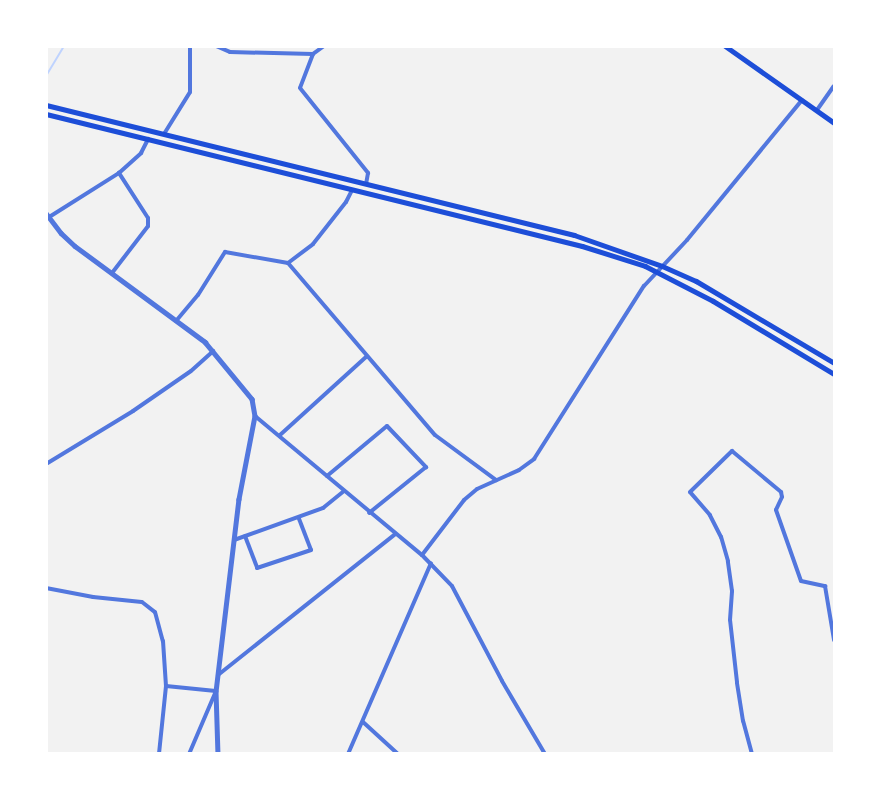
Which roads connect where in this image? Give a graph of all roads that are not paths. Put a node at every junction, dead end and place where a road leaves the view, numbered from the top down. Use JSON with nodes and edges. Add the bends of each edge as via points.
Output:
{"nodes":[{"id":1,"x":190,"y":46,"type":"edge"},
{"id":2,"x":216,"y":46,"type":"edge"},
{"id":3,"x":324,"y":46,"type":"edge"},
{"id":4,"x":725,"y":46,"type":"edge"},
{"id":5,"x":313,"y":54,"type":"junction"},
{"id":6,"x":834,"y":86,"type":"edge"},
{"id":7,"x":802,"y":99,"type":"junction"},
{"id":8,"x":46,"y":105,"type":"edge"},
{"id":9,"x":817,"y":110,"type":"junction"},
{"id":10,"x":46,"y":114,"type":"edge"},
{"id":11,"x":834,"y":123,"type":"edge"},
{"id":12,"x":164,"y":134,"type":"junction"},
{"id":13,"x":148,"y":139,"type":"junction"},
{"id":14,"x":119,"y":173,"type":"junction"},
{"id":15,"x":366,"y":184,"type":"junction"},
{"id":16,"x":352,"y":190,"type":"junction"},
{"id":17,"x":47,"y":216,"type":"edge"},
{"id":18,"x":288,"y":263,"type":"junction"},
{"id":19,"x":662,"y":266,"type":"junction"},
{"id":20,"x":657,"y":272,"type":"junction"},
{"id":21,"x":112,"y":273,"type":"junction"},
{"id":22,"x":176,"y":321,"type":"junction"},
{"id":23,"x":213,"y":351,"type":"junction"},
{"id":24,"x":366,"y":357,"type":"junction"},
{"id":25,"x":834,"y":363,"type":"edge"},
{"id":26,"x":834,"y":374,"type":"edge"},
{"id":27,"x":255,"y":416,"type":"junction"},
{"id":28,"x":280,"y":435,"type":"junction"},
{"id":29,"x":46,"y":465,"type":"edge"},
{"id":30,"x":327,"y":476,"type":"junction"},
{"id":31,"x":496,"y":480,"type":"junction"},
{"id":32,"x":345,"y":491,"type":"junction"},
{"id":33,"x":369,"y":513,"type":"junction"},
{"id":34,"x":299,"y":518,"type":"junction"},
{"id":35,"x":395,"y":534,"type":"junction"},
{"id":36,"x":245,"y":536,"type":"junction"},
{"id":37,"x":234,"y":540,"type":"junction"},
{"id":38,"x":422,"y":555,"type":"junction"},
{"id":39,"x":431,"y":563,"type":"junction"},
{"id":40,"x":46,"y":588,"type":"edge"},
{"id":41,"x":834,"y":640,"type":"edge"},
{"id":42,"x":218,"y":675,"type":"junction"},
{"id":43,"x":165,"y":686,"type":"junction"},
{"id":44,"x":216,"y":691,"type":"junction"},
{"id":45,"x":363,"y":722,"type":"junction"},
{"id":46,"x":159,"y":753,"type":"edge"},
{"id":47,"x":189,"y":753,"type":"edge"},
{"id":48,"x":218,"y":753,"type":"edge"},
{"id":49,"x":348,"y":753,"type":"edge"},
{"id":50,"x":398,"y":753,"type":"edge"},
{"id":51,"x":546,"y":753,"type":"edge"},
{"id":52,"x":752,"y":753,"type":"edge"}],
"edges":[{"from":1,"to":12,"type":"street","via":[[190,92]]},
{"from":2,"to":5,"type":"street","via":[[230,52]]},
{"from":3,"to":5,"type":"street"},
{"from":4,"to":7,"type":"main road"},
{"from":5,"to":15,"type":"street","via":[[300,88],[368,173]]},
{"from":6,"to":9,"type":"street"},
{"from":7,"to":9,"type":"main road"},
{"from":7,"to":19,"type":"street"},
{"from":8,"to":12,"type":"main road"},
{"from":9,"to":11,"type":"main road"},
{"from":10,"to":13,"type":"main road"},
{"from":12,"to":15,"type":"main road"},
{"from":13,"to":14,"type":"street","via":[[141,153]]},
{"from":13,"to":16,"type":"main road"},
{"from":14,"to":17,"type":"street"},
{"from":14,"to":21,"type":"street","via":[[148,218],[148,226]]},
{"from":15,"to":19,"type":"main road","via":[[574,235]]},
{"from":16,"to":18,"type":"street","via":[[314,244]]},
{"from":16,"to":20,"type":"main road","via":[[582,246]]},
{"from":17,"to":21,"type":"street","via":[[75,246]]},
{"from":18,"to":22,"type":"street","via":[[225,252]]},
{"from":18,"to":24,"type":"street"},
{"from":19,"to":20,"type":"street"},
{"from":19,"to":25,"type":"main road","via":[[719,294]]},
{"from":20,"to":26,"type":"main road"},
{"from":20,"to":31,"type":"street","via":[[644,286],[534,459]]},
{"from":21,"to":22,"type":"street"},
{"from":22,"to":23,"type":"street"},
{"from":23,"to":27,"type":"street","via":[[252,399]]},
{"from":23,"to":29,"type":"street","via":[[192,371]]},
{"from":24,"to":28,"type":"street"},
{"from":24,"to":31,"type":"street","via":[[435,435]]},
{"from":27,"to":28,"type":"street"},
{"from":27,"to":37,"type":"street"},
{"from":28,"to":30,"type":"street"},
{"from":30,"to":32,"type":"street"},
{"from":30,"to":33,"type":"street","via":[[387,426],[426,467]]},
{"from":31,"to":38,"type":"street","via":[[464,500]]},
{"from":32,"to":33,"type":"street"},
{"from":32,"to":34,"type":"street","via":[[323,508]]},
{"from":33,"to":35,"type":"street"},
{"from":34,"to":36,"type":"street"},
{"from":34,"to":36,"type":"street","via":[[311,550],[257,568]]},
{"from":35,"to":38,"type":"street"},
{"from":35,"to":42,"type":"street"},
{"from":36,"to":37,"type":"street"},
{"from":37,"to":42,"type":"street"},
{"from":38,"to":39,"type":"street"},
{"from":39,"to":45,"type":"street"},
{"from":39,"to":51,"type":"street","via":[[452,586],[505,688]]},
{"from":40,"to":43,"type":"street","via":[[149,605],[155,612],[163,641]]},
{"from":41,"to":52,"type":"street","via":[[825,586],[801,581],[776,510],[781,492],[732,451],[690,492],[710,515],[728,561],[736,682]]},
{"from":42,"to":44,"type":"street"},
{"from":43,"to":44,"type":"street"},
{"from":43,"to":46,"type":"street"},
{"from":44,"to":47,"type":"street"},
{"from":44,"to":48,"type":"street"},
{"from":45,"to":49,"type":"street"},
{"from":45,"to":50,"type":"street"}]}
